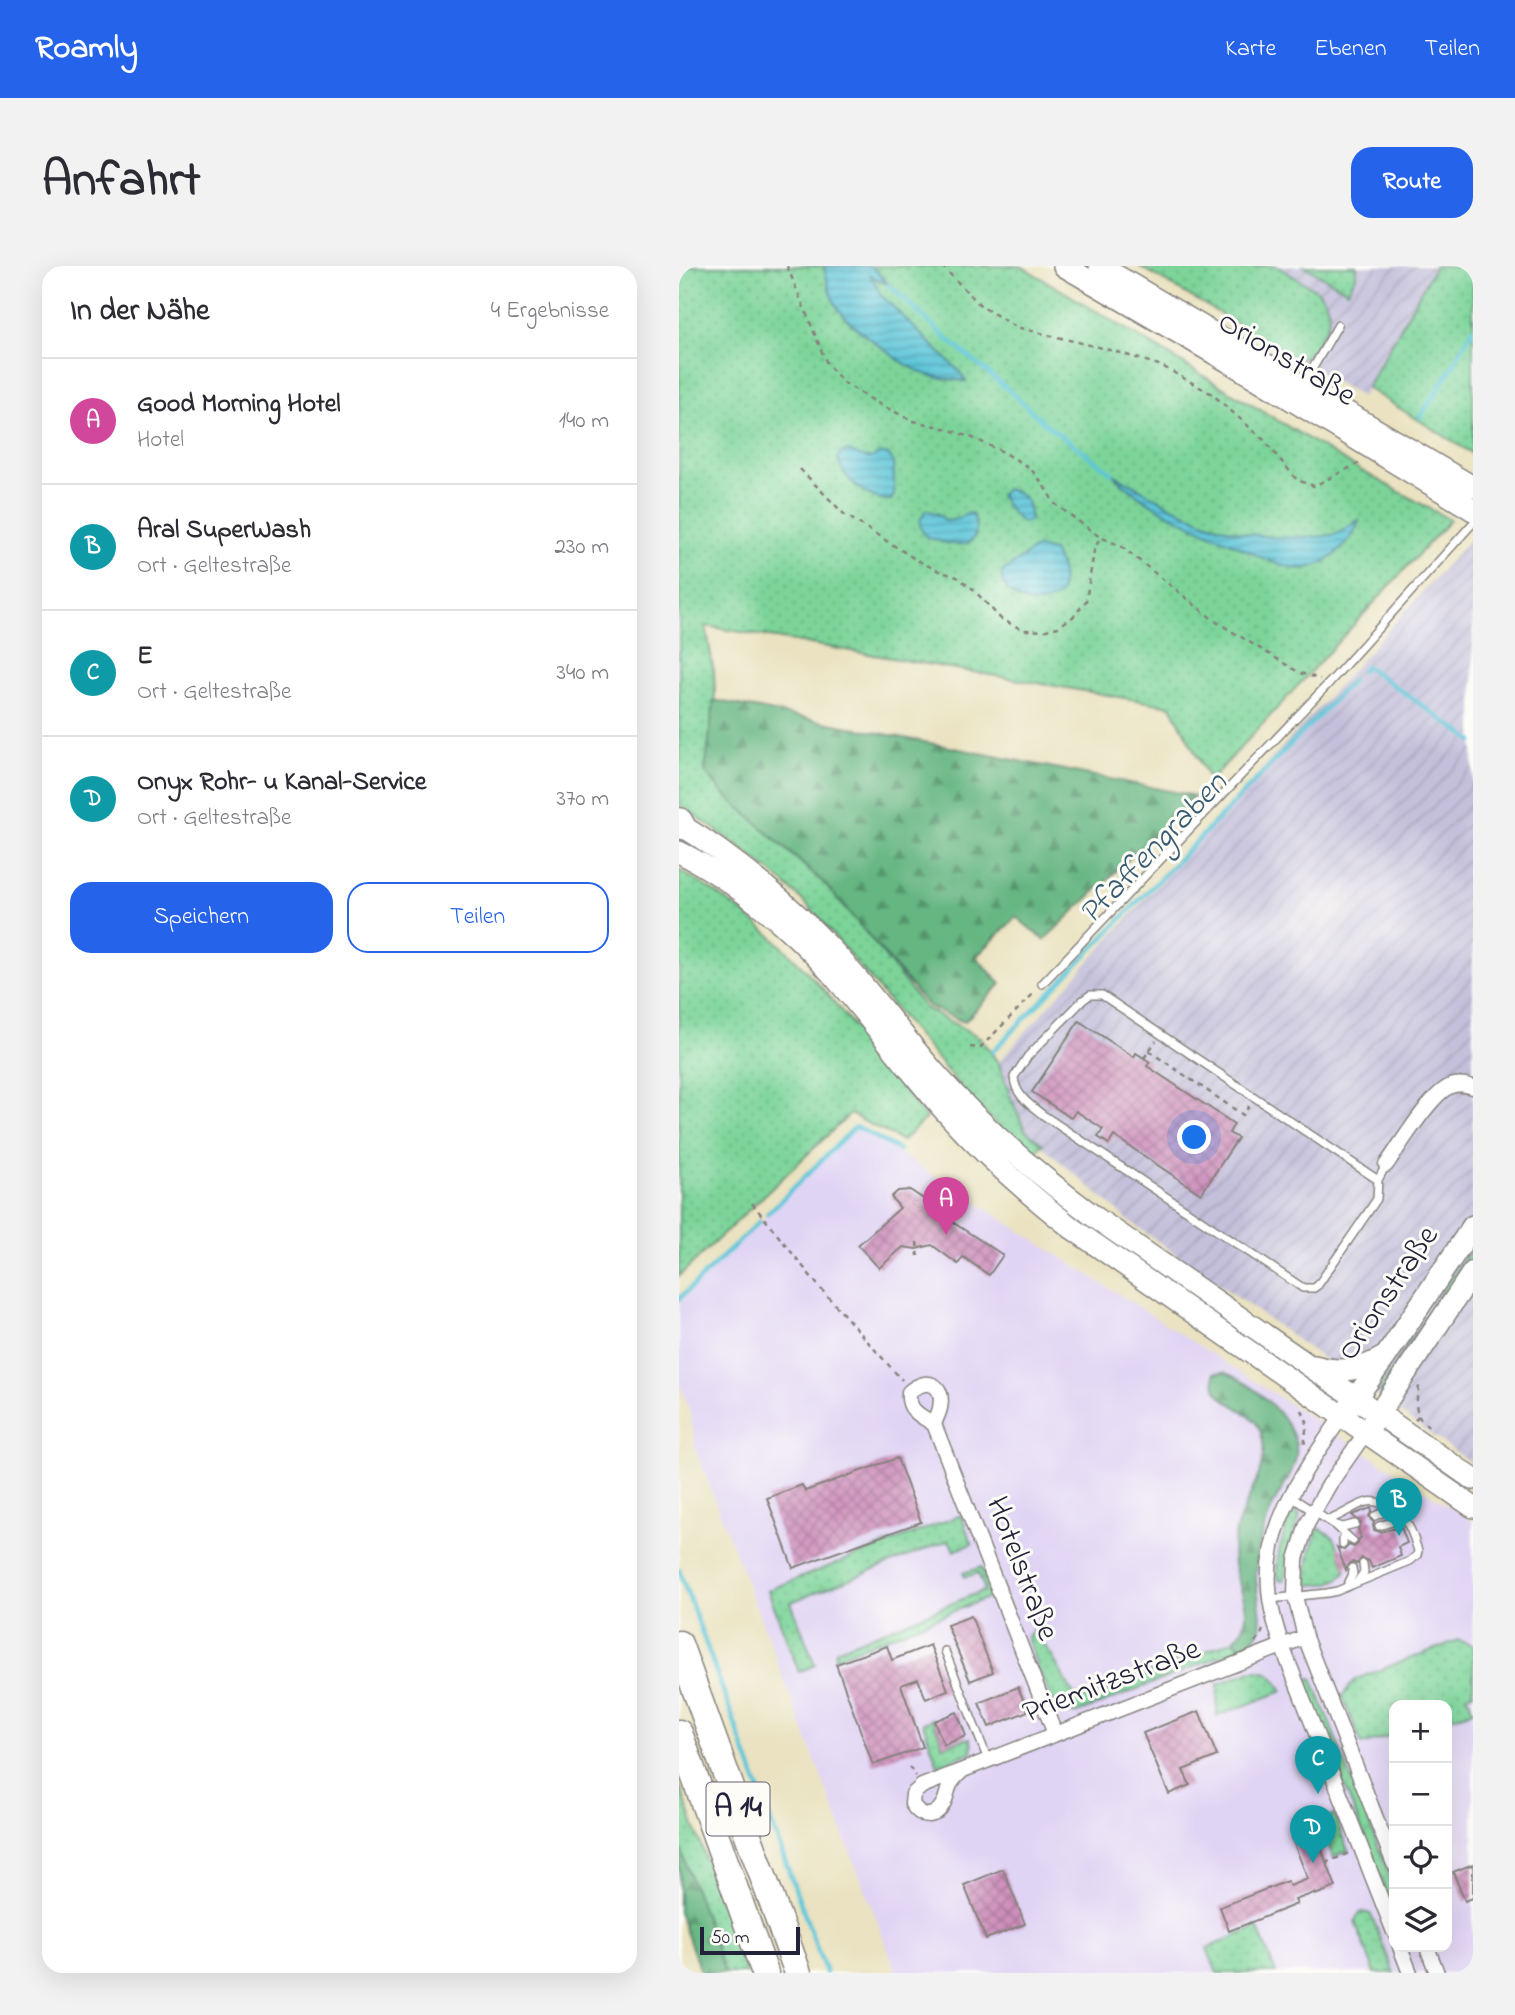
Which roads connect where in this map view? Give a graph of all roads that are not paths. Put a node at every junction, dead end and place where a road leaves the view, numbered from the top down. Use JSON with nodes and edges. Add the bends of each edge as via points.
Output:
{"nodes":[{"id":1,"x":1064,"y":266,"type":"edge"},
{"id":2,"x":1100,"y":266,"type":"edge"},
{"id":3,"x":1338,"y":326,"type":"dead end"},
{"id":4,"x":1303,"y":386,"type":"junction"},
{"id":5,"x":1473,"y":487,"type":"edge"},
{"id":6,"x":1473,"y":510,"type":"edge"},
{"id":7,"x":1473,"y":523,"type":"edge"},
{"id":8,"x":680,"y":831,"type":"edge"},
{"id":9,"x":1042,"y":984,"type":"road end"},
{"id":10,"x":1473,"y":1087,"type":"edge"},
{"id":11,"x":1386,"y":1165,"type":"joint"},
{"id":12,"x":1378,"y":1180,"type":"junction"},
{"id":13,"x":1473,"y":1226,"type":"edge"},
{"id":14,"x":1473,"y":1272,"type":"edge"},
{"id":15,"x":1386,"y":1356,"type":"junction"},
{"id":16,"x":1306,"y":1364,"type":"junction"},
{"id":17,"x":1356,"y":1398,"type":"junction"},
{"id":18,"x":1379,"y":1413,"type":"junction"},
{"id":19,"x":1342,"y":1416,"type":"junction"},
{"id":20,"x":934,"y":1424,"type":"junction"},
{"id":21,"x":1366,"y":1432,"type":"junction"},
{"id":22,"x":1473,"y":1479,"type":"edge"},
{"id":23,"x":1290,"y":1497,"type":"junction"},
{"id":24,"x":1473,"y":1507,"type":"edge"},
{"id":25,"x":1313,"y":1511,"type":"junction"},
{"id":26,"x":1398,"y":1514,"type":"junction"},
{"id":27,"x":1375,"y":1516,"type":"dead end"},
{"id":28,"x":1328,"y":1520,"type":"junction"},
{"id":29,"x":1405,"y":1520,"type":"junction"},
{"id":30,"x":1355,"y":1524,"type":"dead end"},
{"id":31,"x":1335,"y":1525,"type":"junction"},
{"id":32,"x":1379,"y":1526,"type":"dead end"},
{"id":33,"x":1343,"y":1533,"type":"junction"},
{"id":34,"x":1356,"y":1537,"type":"dead end"},
{"id":35,"x":1343,"y":1544,"type":"dead end"},
{"id":36,"x":1363,"y":1564,"type":"dead end"},
{"id":37,"x":1352,"y":1568,"type":"dead end"},
{"id":38,"x":1355,"y":1584,"type":"junction"},
{"id":39,"x":1346,"y":1588,"type":"junction"},
{"id":40,"x":1295,"y":1596,"type":"junction"},
{"id":41,"x":1270,"y":1600,"type":"junction"},
{"id":42,"x":1305,"y":1637,"type":"junction"},
{"id":43,"x":679,"y":1644,"type":"edge"},
{"id":44,"x":1282,"y":1646,"type":"junction"},
{"id":45,"x":945,"y":1651,"type":"dead end"},
{"id":46,"x":679,"y":1733,"type":"edge"},
{"id":47,"x":1055,"y":1734,"type":"junction"},
{"id":48,"x":988,"y":1760,"type":"junction"},
{"id":49,"x":963,"y":1770,"type":"dead end"},
{"id":50,"x":1389,"y":1851,"type":"edge"},
{"id":51,"x":1389,"y":1919,"type":"edge"},
{"id":52,"x":1402,"y":1952,"type":"edge"},
{"id":53,"x":1429,"y":1952,"type":"edge"},
{"id":54,"x":765,"y":1973,"type":"edge"},
{"id":55,"x":798,"y":1973,"type":"edge"},
{"id":56,"x":1411,"y":1973,"type":"edge"},
{"id":57,"x":1437,"y":1973,"type":"edge"}],
"edges":[{"from":1,"to":6,"type":"main road","name":"Orionstraße"},
{"from":2,"to":4,"type":"main road","name":"Orionstraße"},
{"from":3,"to":4,"type":"lane"},
{"from":4,"to":5,"type":"main road","name":"Orionstraße"},
{"from":7,"to":9,"type":"lane","via":[[1330,682]]},
{"from":8,"to":16,"type":"main road","via":[[765,886],[813,929],[934,1072],[1039,1175]]},
{"from":8,"to":19,"type":"main road","via":[[830,972],[945,1111],[1027,1193]]},
{"from":10,"to":11,"type":"street","via":[[1451,1086],[1434,1097]]},
{"from":11,"to":12,"type":"lane"},
{"from":12,"to":12,"type":"lane","via":[[1102,995],[1090,995],[1028,1056],[1014,1077],[1016,1089],[1043,1115],[1303,1288],[1318,1285],[1377,1199]]},
{"from":13,"to":15,"type":"main road","name":"Orionstraße"},
{"from":14,"to":18,"type":"main road","name":"Orionstraße"},
{"from":15,"to":16,"type":"main road","via":[[1343,1371]]},
{"from":15,"to":17,"type":"main road","name":"Orionstraße"},
{"from":16,"to":17,"type":"main road"},
{"from":17,"to":18,"type":"main road"},
{"from":17,"to":19,"type":"main road","name":"Orionstraße"},
{"from":18,"to":21,"type":"main road","name":"Orionstraße"},
{"from":18,"to":22,"type":"main road"},
{"from":19,"to":21,"type":"main road"},
{"from":19,"to":23,"type":"street"},
{"from":20,"to":20,"type":"street","name":"Hotelstraße","via":[[940,1397],[937,1387],[923,1383],[909,1392],[908,1401],[912,1410]]},
{"from":20,"to":47,"type":"street","name":"Hotelstraße"},
{"from":21,"to":24,"type":"main road"},
{"from":21,"to":25,"type":"street"},
{"from":23,"to":25,"type":"lane"},
{"from":23,"to":41,"type":"street","via":[[1273,1538]]},
{"from":25,"to":28,"type":"lane"},
{"from":25,"to":40,"type":"street","via":[[1297,1551]]},
{"from":26,"to":27,"type":"lane"},
{"from":26,"to":28,"type":"lane","via":[[1370,1501]]},
{"from":26,"to":29,"type":"lane"},
{"from":28,"to":31,"type":"lane"},
{"from":29,"to":32,"type":"lane"},
{"from":29,"to":38,"type":"lane","via":[[1418,1551],[1415,1559]]},
{"from":30,"to":31,"type":"lane"},
{"from":31,"to":33,"type":"lane"},
{"from":33,"to":34,"type":"lane"},
{"from":33,"to":35,"type":"lane"},
{"from":36,"to":38,"type":"lane","via":[[1364,1572]]},
{"from":37,"to":39,"type":"lane"},
{"from":38,"to":39,"type":"lane"},
{"from":39,"to":40,"type":"lane"},
{"from":40,"to":41,"type":"lane"},
{"from":40,"to":42,"type":"street"},
{"from":41,"to":44,"type":"street"},
{"from":42,"to":44,"type":"street","name":"Priemitzstraße"},
{"from":42,"to":50,"type":"street"},
{"from":43,"to":55,"type":"highway","number":"A 14"},
{"from":44,"to":47,"type":"street","name":"Priemitzstraße"},
{"from":44,"to":51,"type":"street"},
{"from":45,"to":48,"type":"lane"},
{"from":46,"to":54,"type":"highway","number":"A 14"},
{"from":47,"to":48,"type":"street","name":"Priemitzstraße"},
{"from":48,"to":49,"type":"street","name":"Priemitzstraße"},
{"from":52,"to":56,"type":"street"},
{"from":53,"to":57,"type":"street"}]}
